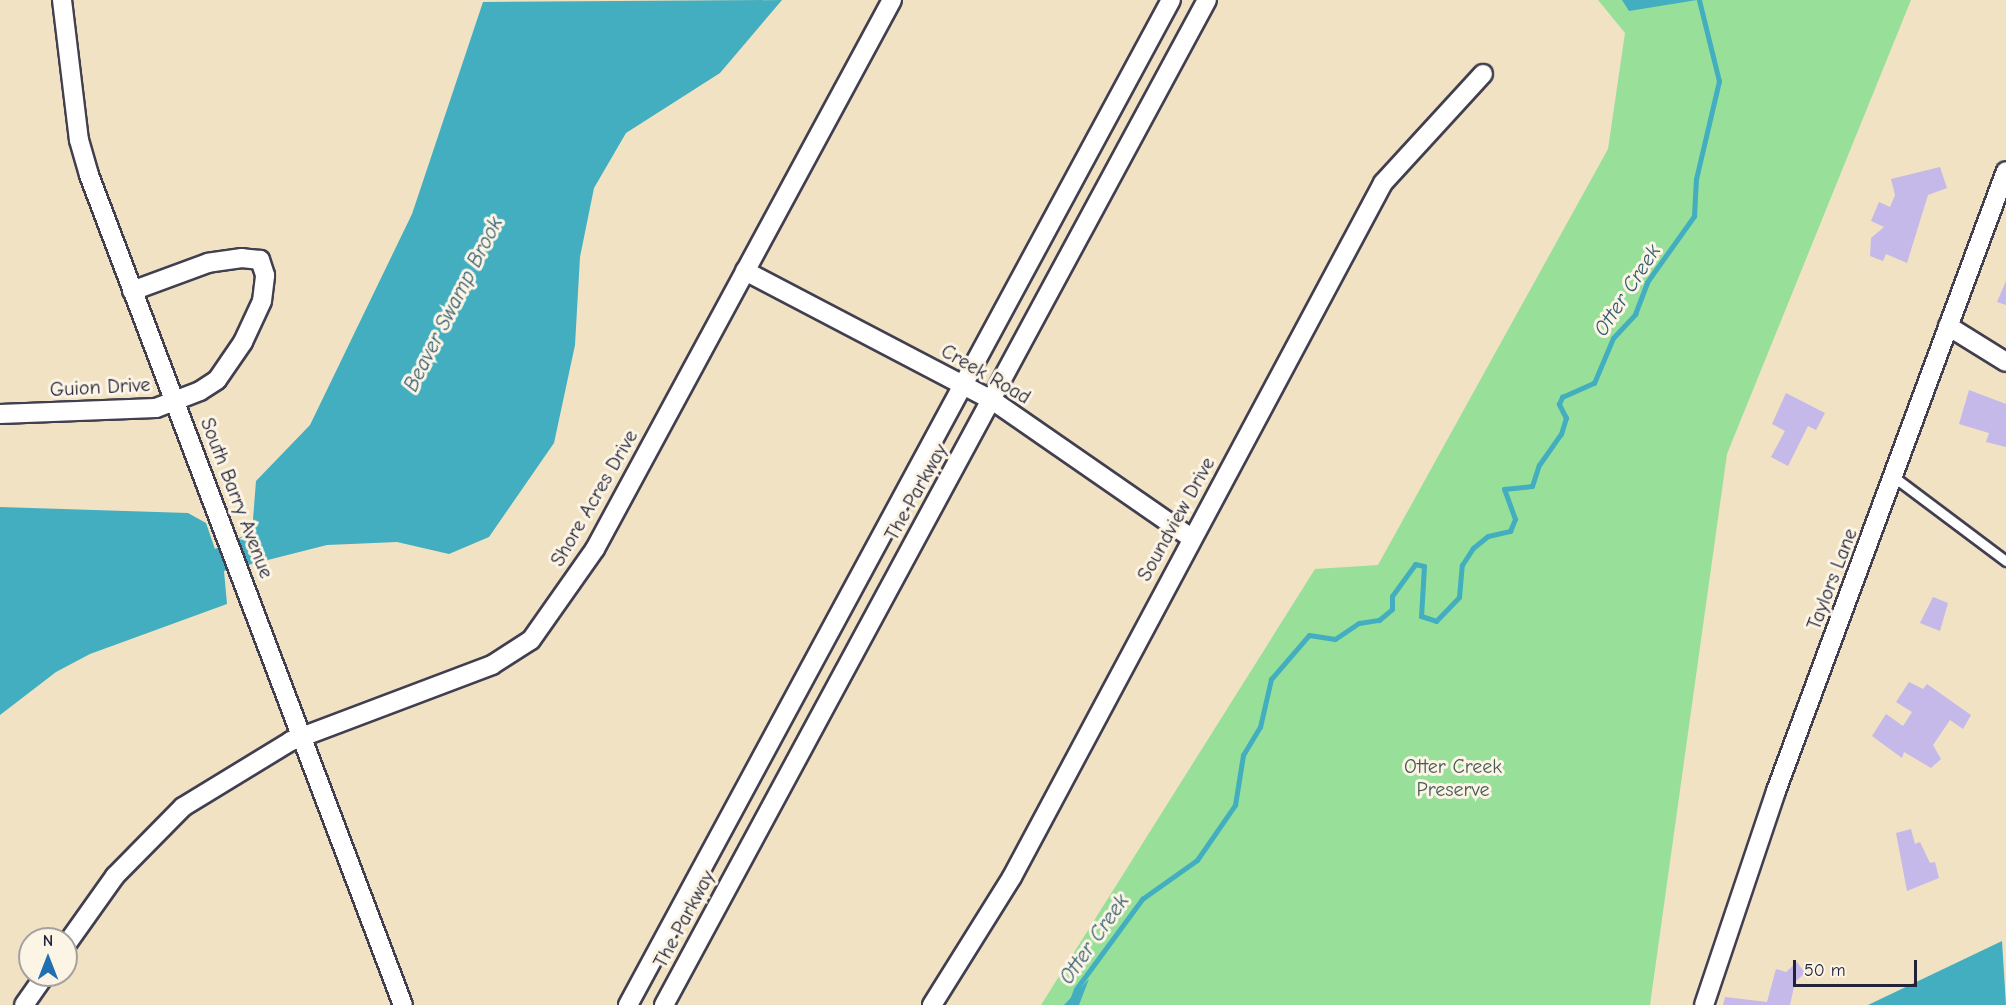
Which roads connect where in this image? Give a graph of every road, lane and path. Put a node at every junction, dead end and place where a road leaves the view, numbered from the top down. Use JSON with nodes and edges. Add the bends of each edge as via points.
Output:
{"nodes":[{"id":1,"x":62,"y":0,"type":"edge"},
{"id":2,"x":892,"y":0,"type":"edge"},
{"id":3,"x":1170,"y":0,"type":"edge"},
{"id":4,"x":1207,"y":0,"type":"edge"},
{"id":5,"x":1484,"y":74,"type":"dead end"},
{"id":6,"x":2006,"y":171,"type":"edge"},
{"id":7,"x":745,"y":271,"type":"junction"},
{"id":8,"x":132,"y":291,"type":"junction"},
{"id":9,"x":1948,"y":326,"type":"junction"},
{"id":10,"x":2006,"y":362,"type":"edge"},
{"id":11,"x":961,"y":384,"type":"junction"},
{"id":12,"x":993,"y":400,"type":"junction"},
{"id":13,"x":175,"y":401,"type":"junction"},
{"id":14,"x":0,"y":414,"type":"edge"},
{"id":15,"x":1894,"y":477,"type":"junction"},
{"id":16,"x":1191,"y":538,"type":"junction"},
{"id":17,"x":2006,"y":561,"type":"edge"},
{"id":18,"x":788,"y":706,"type":"junction"},
{"id":19,"x":814,"y":722,"type":"junction"},
{"id":20,"x":304,"y":736,"type":"junction"},
{"id":21,"x":768,"y":742,"type":"junction"},
{"id":22,"x":794,"y":759,"type":"junction"},
{"id":23,"x":78,"y":928,"type":"edge"},
{"id":24,"x":37,"y":987,"type":"edge"},
{"id":25,"x":24,"y":1005,"type":"edge"},
{"id":26,"x":404,"y":1005,"type":"edge"},
{"id":27,"x":628,"y":1005,"type":"edge"},
{"id":28,"x":664,"y":1005,"type":"edge"},
{"id":29,"x":932,"y":1005,"type":"edge"},
{"id":30,"x":1704,"y":1005,"type":"edge"}],
"edges":[{"from":1,"to":8,"type":"street","name":"South Barry Avenue","via":[[79,140]]},
{"from":2,"to":7,"type":"street","name":"Shore Acres Drive"},
{"from":3,"to":11,"type":"street","name":"The Parkway"},
{"from":4,"to":12,"type":"street","name":"The Parkway"},
{"from":5,"to":16,"type":"street","name":"Soundview Drive","via":[[1383,183]]},
{"from":6,"to":9,"type":"street","name":"Taylors Lane"},
{"from":7,"to":11,"type":"street","name":"Creek Road"},
{"from":7,"to":20,"type":"street","name":"Shore Acres Drive","via":[[595,549],[531,640],[492,665]]},
{"from":8,"to":13,"type":"street","name":"South Barry Avenue"},
{"from":8,"to":13,"type":"street","name":"Guion Drive","via":[[208,263],[260,260],[262,301],[243,342],[217,380]]},
{"from":9,"to":10,"type":"street"},
{"from":9,"to":15,"type":"street","name":"Taylors Lane"},
{"from":11,"to":12,"type":"street","name":"Creek Road"},
{"from":11,"to":18,"type":"street","name":"The Parkway"},
{"from":12,"to":16,"type":"street","name":"Creek Road"},
{"from":12,"to":19,"type":"street","name":"The Parkway"},
{"from":13,"to":14,"type":"street","name":"Guion Drive","via":[[156,408]]},
{"from":13,"to":20,"type":"street","name":"South Barry Avenue"},
{"from":15,"to":17,"type":"lane"},
{"from":15,"to":30,"type":"street","name":"Taylors Lane","via":[[1776,791]]},
{"from":16,"to":29,"type":"street","name":"Soundview Drive","via":[[1012,877]]},
{"from":18,"to":19,"type":"street"},
{"from":18,"to":21,"type":"street","name":"The Parkway"},
{"from":19,"to":22,"type":"street","name":"The Parkway"},
{"from":20,"to":23,"type":"street","name":"Shore Acres Drive","via":[[183,807],[115,876]]},
{"from":20,"to":26,"type":"street","name":"South Barry Avenue"},
{"from":21,"to":22,"type":"street"},
{"from":21,"to":27,"type":"street","name":"The Parkway"},
{"from":22,"to":28,"type":"street","name":"The Parkway"},
{"from":24,"to":25,"type":"street"}]}
